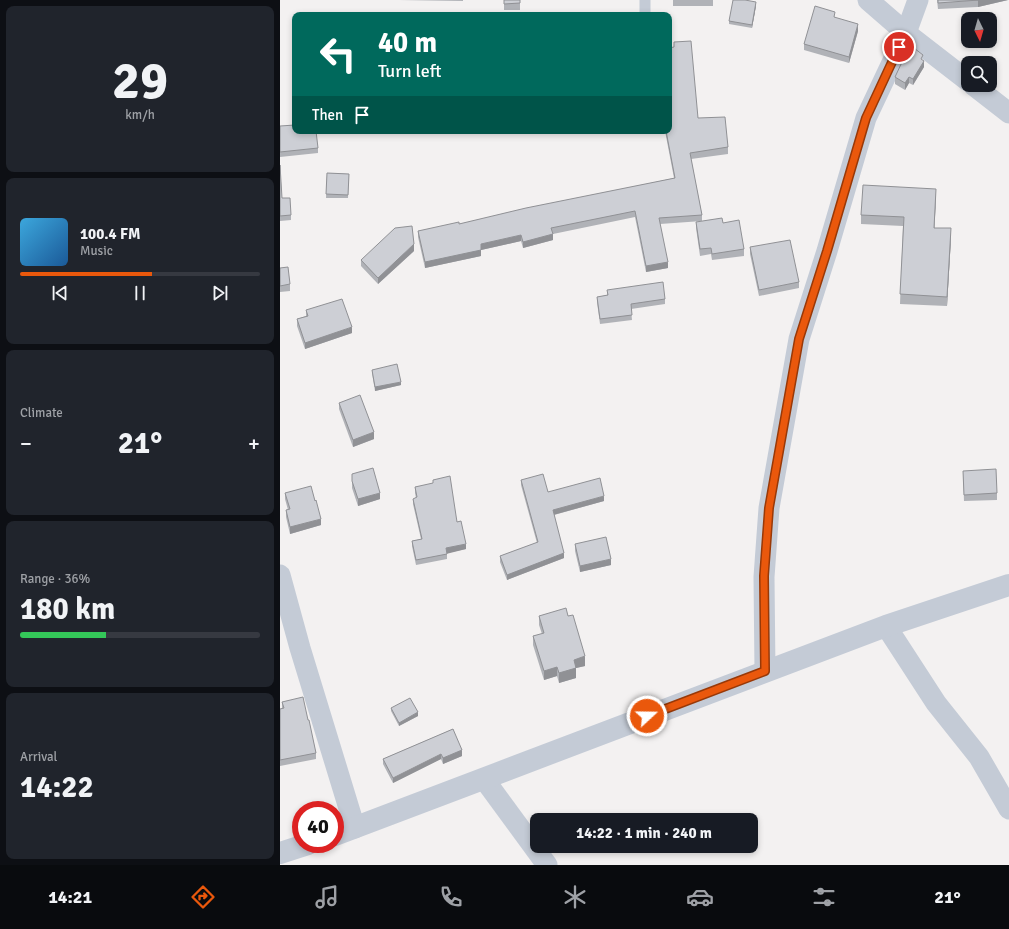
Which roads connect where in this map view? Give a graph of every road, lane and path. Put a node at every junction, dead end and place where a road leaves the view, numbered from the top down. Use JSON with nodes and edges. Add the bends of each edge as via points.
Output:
{"nodes":[{"id":1,"x":645,"y":0,"type":"edge"},
{"id":2,"x":868,"y":0,"type":"edge"},
{"id":3,"x":918,"y":0,"type":"edge"},
{"id":4,"x":645,"y":12,"type":"edge"},
{"id":5,"x":906,"y":33,"type":"junction"},
{"id":6,"x":961,"y":76,"type":"edge"},
{"id":7,"x":982,"y":92,"type":"edge"},
{"id":8,"x":1009,"y":113,"type":"edge"},
{"id":9,"x":280,"y":575,"type":"edge"},
{"id":10,"x":1009,"y":585,"type":"edge"},
{"id":11,"x":886,"y":626,"type":"junction"},
{"id":12,"x":765,"y":671,"type":"junction"},
{"id":13,"x":484,"y":779,"type":"junction"},
{"id":14,"x":1009,"y":809,"type":"edge"},
{"id":15,"x":355,"y":828,"type":"junction"},
{"id":16,"x":344,"y":832,"type":"edge"},
{"id":17,"x":292,"y":849,"type":"edge"},
{"id":18,"x":280,"y":853,"type":"edge"},
{"id":19,"x":547,"y":865,"type":"edge"}],
"edges":[{"from":1,"to":4,"type":"lane"},
{"from":2,"to":5,"type":"street"},
{"from":3,"to":5,"type":"street"},
{"from":5,"to":6,"type":"street"},
{"from":5,"to":12,"type":"street","via":[[866,118],[799,339],[769,508],[764,576]]},
{"from":7,"to":8,"type":"street"},
{"from":9,"to":15,"type":"street"},
{"from":10,"to":11,"type":"street"},
{"from":11,"to":12,"type":"street"},
{"from":11,"to":14,"type":"street","via":[[936,703],[979,757]]},
{"from":12,"to":13,"type":"street"},
{"from":13,"to":15,"type":"street"},
{"from":13,"to":19,"type":"street"},
{"from":15,"to":16,"type":"street"},
{"from":17,"to":18,"type":"street"}]}
